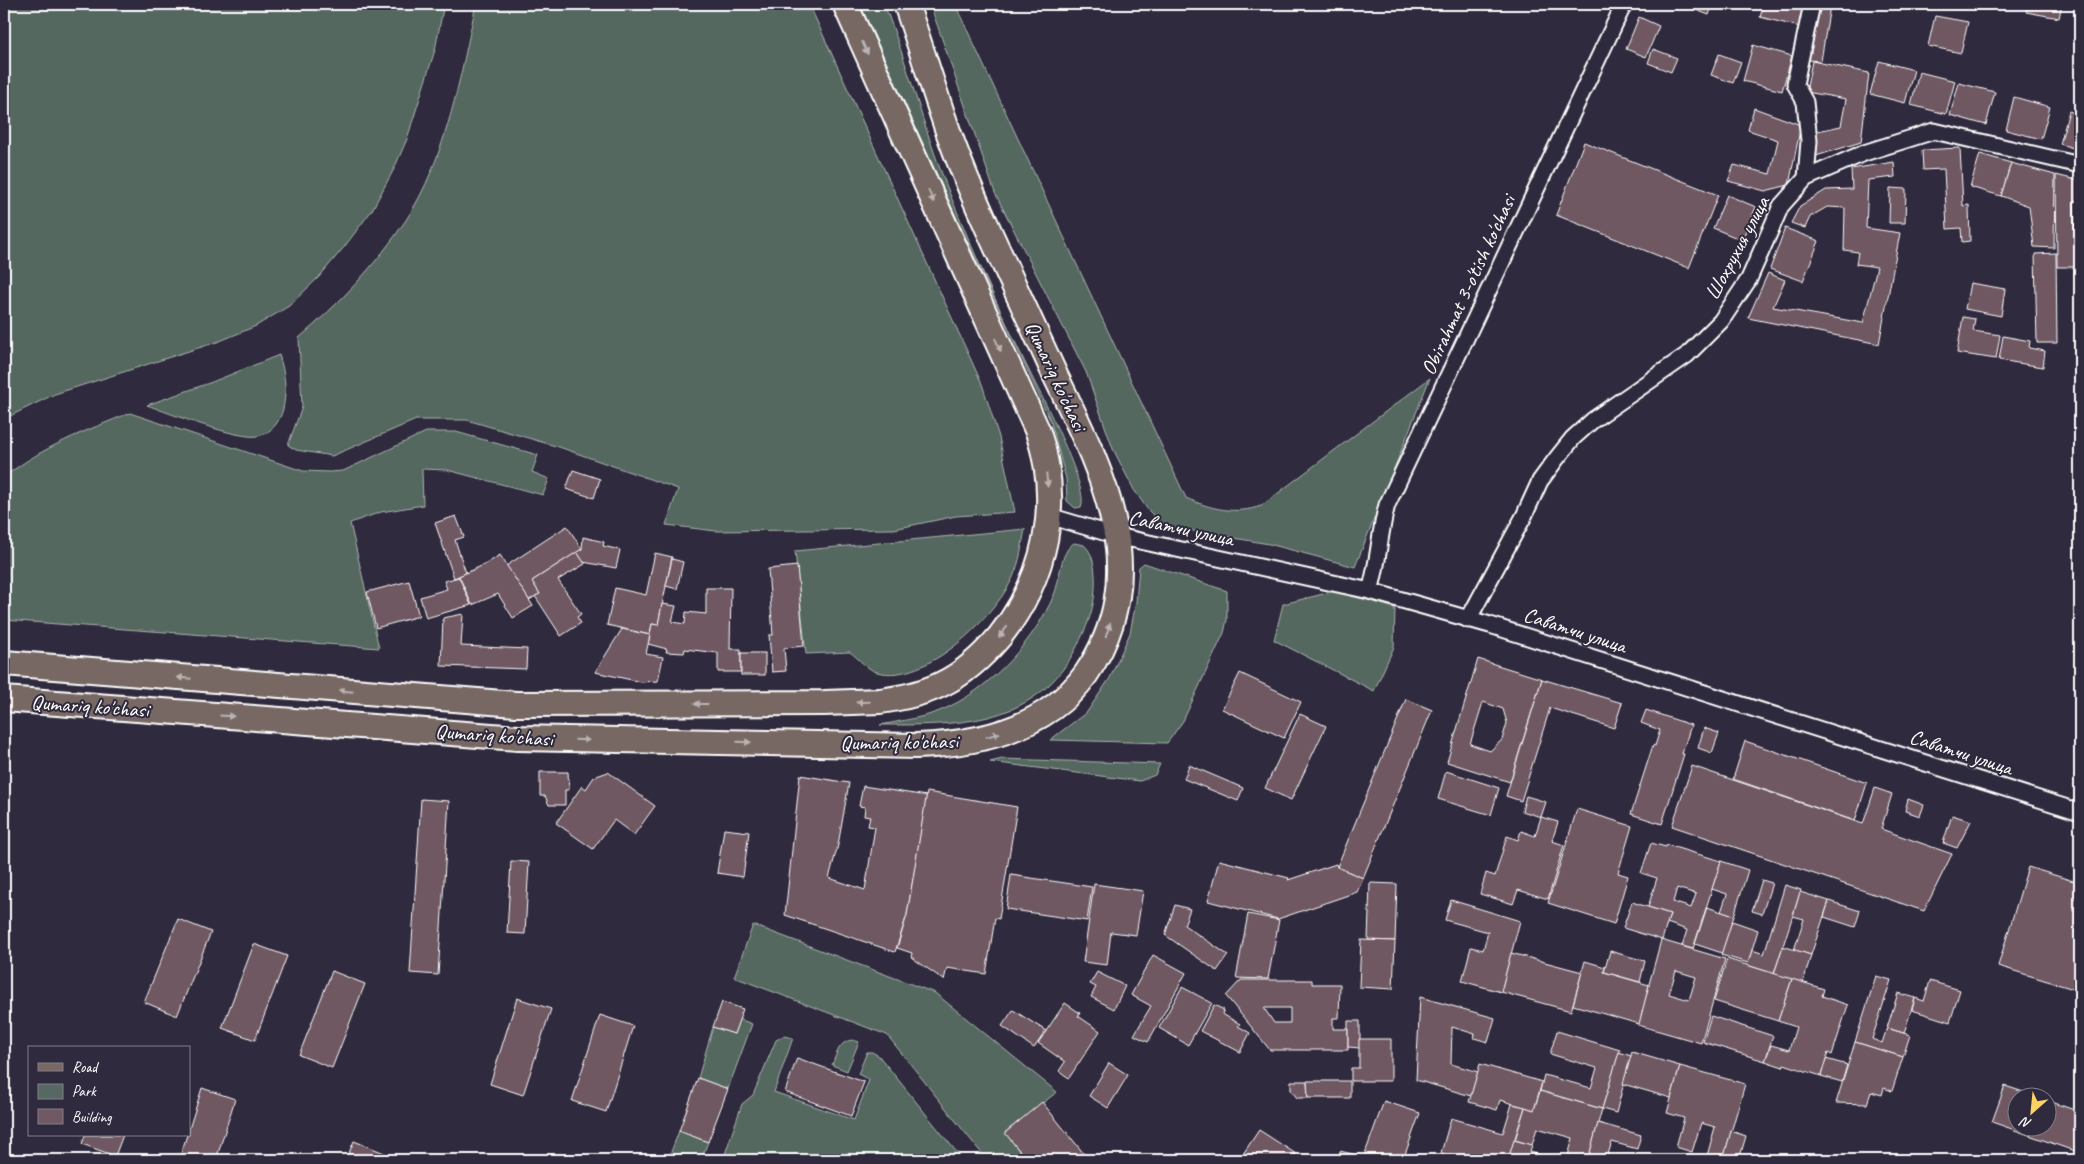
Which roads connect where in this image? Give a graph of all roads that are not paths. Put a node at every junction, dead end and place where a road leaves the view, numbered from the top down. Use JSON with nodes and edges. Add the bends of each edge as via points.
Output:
{"nodes":[{"id":1,"x":845,"y":4,"type":"edge"},
{"id":2,"x":906,"y":4,"type":"edge"},
{"id":3,"x":1624,"y":4,"type":"edge"},
{"id":4,"x":1812,"y":4,"type":"edge"},
{"id":5,"x":2080,"y":164,"type":"edge"},
{"id":6,"x":1806,"y":178,"type":"junction"},
{"id":7,"x":1049,"y":516,"type":"junction"},
{"id":8,"x":1116,"y":536,"type":"junction"},
{"id":9,"x":1370,"y":590,"type":"junction"},
{"id":10,"x":1468,"y":620,"type":"junction"},
{"id":11,"x":4,"y":663,"type":"edge"},
{"id":12,"x":394,"y":695,"type":"junction"},
{"id":13,"x":4,"y":699,"type":"edge"},
{"id":14,"x":393,"y":729,"type":"junction"},
{"id":15,"x":2080,"y":812,"type":"edge"}],
"edges":[{"from":1,"to":7,"type":"main road","name":"Qumariq ko'chasi","one_way":true,"via":[[1038,432],[1046,469]]},
{"from":2,"to":8,"type":"main road","name":"Qumariq ko'chasi","via":[[949,134],[976,201],[1100,472]]},
{"from":3,"to":9,"type":"street","name":"Obirahmat 3-o'tish ko'chasi","via":[[1387,505]]},
{"from":4,"to":6,"type":"street","via":[[1795,84],[1805,102]]},
{"from":5,"to":6,"type":"street","name":"Шохрухия улица","via":[[1934,131],[1864,153]]},
{"from":6,"to":10,"type":"street","name":"Шохрухия улица","via":[[1782,206],[1749,279],[1721,321],[1687,355],[1593,420],[1556,458],[1540,481]]},
{"from":7,"to":8,"type":"street","name":"Саватчи улица"},
{"from":7,"to":12,"type":"main road","name":"Qumariq ko'chasi","one_way":true,"via":[[1038,567],[1008,625],[966,670],[942,685],[911,696],[824,703],[552,705]]},
{"from":8,"to":9,"type":"street","name":"Саватчи улица"},
{"from":14,"to":8,"type":"main road","name":"Qumariq ko'chasi","one_way":true,"via":[[550,740],[916,746],[992,736],[1022,726],[1049,711],[1073,690],[1091,666],[1114,608],[1119,579]]},
{"from":9,"to":10,"type":"street","name":"Саватчи улица"},
{"from":10,"to":15,"type":"street","name":"Саватчи улица"},
{"from":12,"to":11,"type":"main road","name":"Qumariq ko'chasi","one_way":true},
{"from":12,"to":14,"type":"main road"},
{"from":13,"to":14,"type":"main road","name":"Qumariq ko'chasi","one_way":true}]}
